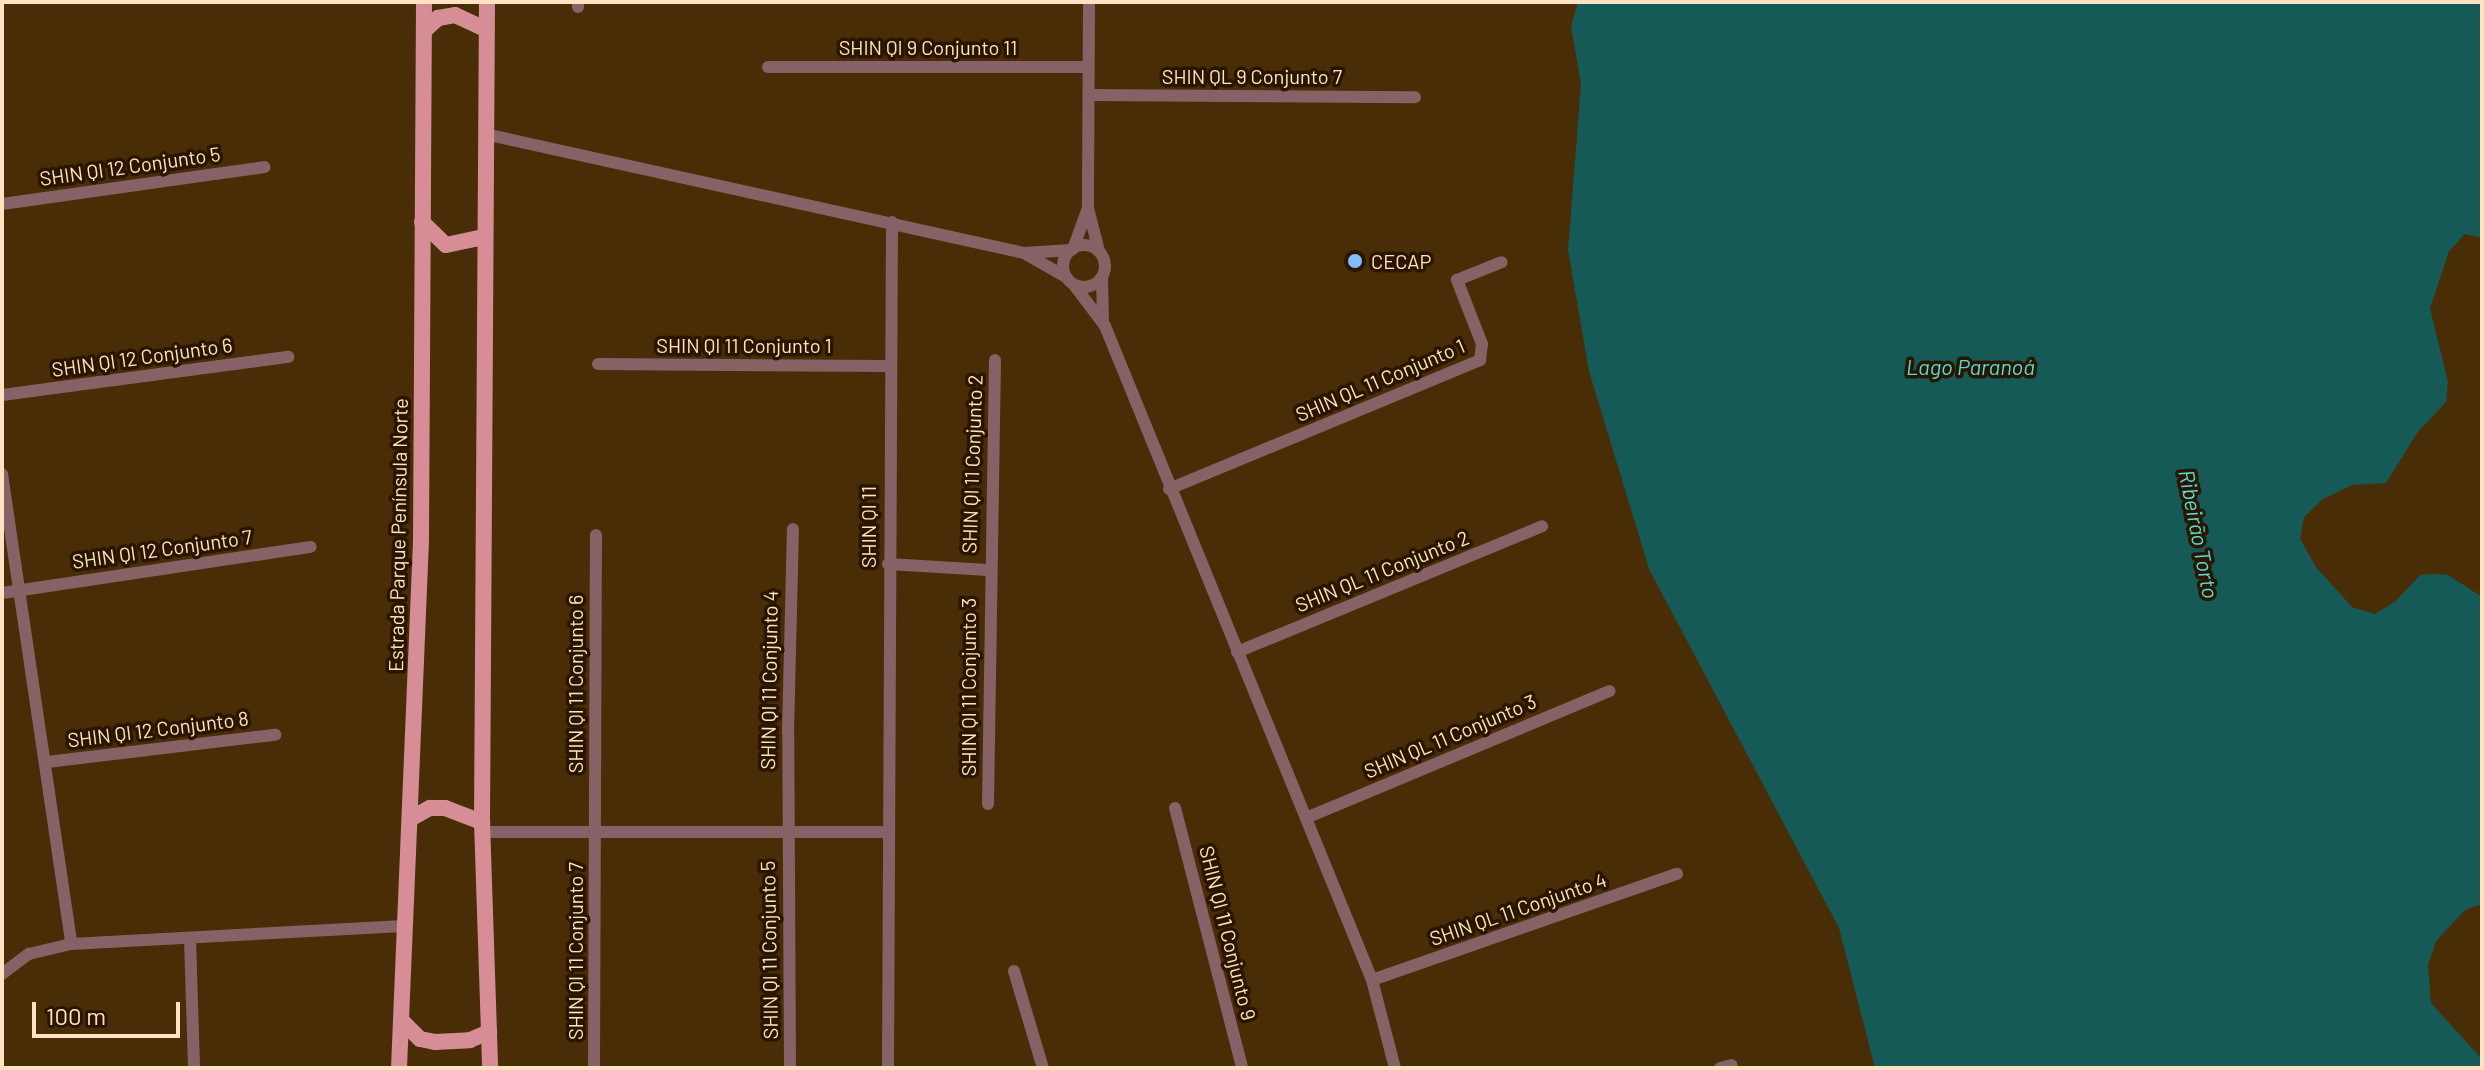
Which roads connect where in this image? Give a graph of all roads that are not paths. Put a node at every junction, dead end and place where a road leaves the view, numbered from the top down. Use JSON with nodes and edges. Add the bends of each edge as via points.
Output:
{"nodes":[{"id":1,"x":424,"y":2,"type":"edge"},
{"id":2,"x":487,"y":2,"type":"edge"},
{"id":3,"x":1089,"y":2,"type":"edge"},
{"id":4,"x":487,"y":30,"type":"junction"},
{"id":5,"x":424,"y":31,"type":"junction"},
{"id":6,"x":768,"y":67,"type":"dead end"},
{"id":7,"x":1088,"y":67,"type":"junction"},
{"id":8,"x":1089,"y":95,"type":"junction"},
{"id":9,"x":1415,"y":97,"type":"dead end"},
{"id":10,"x":485,"y":134,"type":"junction"},
{"id":11,"x":264,"y":167,"type":"dead end"},
{"id":12,"x":2,"y":204,"type":"edge"},
{"id":13,"x":1088,"y":208,"type":"junction"},
{"id":14,"x":422,"y":222,"type":"junction"},
{"id":15,"x":892,"y":222,"type":"junction"},
{"id":16,"x":484,"y":237,"type":"junction"},
{"id":17,"x":1072,"y":250,"type":"junction"},
{"id":18,"x":1099,"y":251,"type":"junction"},
{"id":19,"x":1024,"y":253,"type":"junction"},
{"id":20,"x":1502,"y":262,"type":"dead end"},
{"id":21,"x":1102,"y":277,"type":"junction"},
{"id":22,"x":1070,"y":281,"type":"junction"},
{"id":23,"x":1103,"y":320,"type":"junction"},
{"id":24,"x":288,"y":357,"type":"dead end"},
{"id":25,"x":995,"y":360,"type":"dead end"},
{"id":26,"x":598,"y":364,"type":"dead end"},
{"id":27,"x":889,"y":366,"type":"junction"},
{"id":28,"x":2,"y":395,"type":"edge"},
{"id":29,"x":2,"y":474,"type":"edge"},
{"id":30,"x":1169,"y":489,"type":"junction"},
{"id":31,"x":1542,"y":526,"type":"dead end"},
{"id":32,"x":793,"y":529,"type":"dead end"},
{"id":33,"x":596,"y":535,"type":"dead end"},
{"id":34,"x":311,"y":547,"type":"dead end"},
{"id":35,"x":888,"y":564,"type":"junction"},
{"id":36,"x":988,"y":570,"type":"junction"},
{"id":37,"x":19,"y":591,"type":"junction"},
{"id":38,"x":2,"y":593,"type":"edge"},
{"id":39,"x":1237,"y":652,"type":"junction"},
{"id":40,"x":1609,"y":691,"type":"dead end"},
{"id":41,"x":275,"y":735,"type":"dead end"},
{"id":42,"x":47,"y":762,"type":"junction"},
{"id":43,"x":988,"y":804,"type":"dead end"},
{"id":44,"x":1175,"y":808,"type":"dead end"},
{"id":45,"x":1306,"y":818,"type":"junction"},
{"id":46,"x":410,"y":819,"type":"junction"},
{"id":47,"x":482,"y":827,"type":"junction"},
{"id":48,"x":788,"y":832,"type":"junction"},
{"id":49,"x":889,"y":832,"type":"junction"},
{"id":50,"x":594,"y":833,"type":"junction"},
{"id":51,"x":1677,"y":874,"type":"dead end"},
{"id":52,"x":404,"y":926,"type":"junction"},
{"id":53,"x":190,"y":939,"type":"junction"},
{"id":54,"x":71,"y":944,"type":"junction"},
{"id":55,"x":1014,"y":971,"type":"dead end"},
{"id":56,"x":2,"y":974,"type":"edge"},
{"id":57,"x":1372,"y":980,"type":"junction"},
{"id":58,"x":401,"y":1020,"type":"junction"},
{"id":59,"x":489,"y":1032,"type":"junction"},
{"id":60,"x":194,"y":1068,"type":"edge"},
{"id":61,"x":399,"y":1068,"type":"edge"},
{"id":62,"x":490,"y":1068,"type":"edge"},
{"id":63,"x":594,"y":1068,"type":"edge"},
{"id":64,"x":790,"y":1068,"type":"edge"},
{"id":65,"x":888,"y":1068,"type":"edge"},
{"id":66,"x":1043,"y":1068,"type":"edge"},
{"id":67,"x":1242,"y":1068,"type":"edge"},
{"id":68,"x":1395,"y":1068,"type":"edge"}],
"edges":[{"from":1,"to":5,"type":"main road","name":"Estrada Parque Península Norte"},
{"from":2,"to":4,"type":"main road"},
{"from":3,"to":7,"type":"street"},
{"from":4,"to":5,"type":"main road","via":[[455,15],[438,18]]},
{"from":4,"to":10,"type":"main road"},
{"from":5,"to":14,"type":"main road","name":"Estrada Parque Península Norte"},
{"from":6,"to":7,"type":"street","name":"SHIN QI 9 Conjunto 11"},
{"from":7,"to":8,"type":"street"},
{"from":8,"to":9,"type":"street","name":"SHIN QL 9 Conjunto 7"},
{"from":8,"to":13,"type":"street"},
{"from":10,"to":15,"type":"street"},
{"from":10,"to":16,"type":"main road"},
{"from":11,"to":12,"type":"street","name":"SHIN QI 12 Conjunto 5"},
{"from":13,"to":17,"type":"street"},
{"from":13,"to":18,"type":"street"},
{"from":14,"to":16,"type":"main road","via":[[446,245]]},
{"from":14,"to":46,"type":"main road","name":"Estrada Parque Península Norte","via":[[421,540]]},
{"from":15,"to":19,"type":"street"},
{"from":15,"to":27,"type":"street","name":"SHIN QI 11"},
{"from":16,"to":47,"type":"main road"},
{"from":17,"to":18,"type":"street","via":[[1089,246]]},
{"from":17,"to":19,"type":"street"},
{"from":17,"to":22,"type":"street","via":[[1065,258]]},
{"from":18,"to":21,"type":"street"},
{"from":19,"to":22,"type":"street"},
{"from":20,"to":30,"type":"street","name":"SHIN QL 11 Conjunto 1","via":[[1457,280],[1484,353],[1472,366]]},
{"from":21,"to":22,"type":"street","via":[[1090,286]]},
{"from":21,"to":23,"type":"street"},
{"from":22,"to":23,"type":"street"},
{"from":23,"to":30,"type":"street"},
{"from":24,"to":28,"type":"street","name":"SHIN QI 12 Conjunto 6"},
{"from":25,"to":36,"type":"street","name":"SHIN QI 11 Conjunto 2"},
{"from":26,"to":27,"type":"street","name":"SHIN QI 11 Conjunto 1"},
{"from":27,"to":35,"type":"street","name":"SHIN QI 11"},
{"from":29,"to":37,"type":"street"},
{"from":30,"to":39,"type":"street"},
{"from":31,"to":39,"type":"street","name":"SHIN QL 11 Conjunto 2"},
{"from":32,"to":48,"type":"street","name":"SHIN QI 11 Conjunto 4"},
{"from":33,"to":50,"type":"street","name":"SHIN QI 11 Conjunto 6"},
{"from":34,"to":37,"type":"street","name":"SHIN QI 12 Conjunto 7"},
{"from":35,"to":36,"type":"street"},
{"from":35,"to":49,"type":"street","name":"SHIN QI 11"},
{"from":36,"to":43,"type":"street","name":"SHIN QI 11 Conjunto 3"},
{"from":37,"to":38,"type":"street","name":"SHIN QI 12 Conjunto 7"},
{"from":37,"to":42,"type":"street"},
{"from":39,"to":45,"type":"street"},
{"from":40,"to":45,"type":"street","name":"SHIN QL 11 Conjunto 3"},
{"from":41,"to":42,"type":"street","name":"SHIN QI 12 Conjunto 8"},
{"from":42,"to":54,"type":"street"},
{"from":44,"to":67,"type":"street","name":"SHIN QI 11 Conjunto 9"},
{"from":45,"to":57,"type":"street"},
{"from":46,"to":47,"type":"main road","via":[[430,808],[445,808]]},
{"from":46,"to":52,"type":"main road","name":"Estrada Parque Península Norte"},
{"from":47,"to":50,"type":"street"},
{"from":47,"to":59,"type":"main road"},
{"from":48,"to":49,"type":"street"},
{"from":48,"to":50,"type":"street"},
{"from":48,"to":64,"type":"street","name":"SHIN QI 11 Conjunto 5"},
{"from":49,"to":65,"type":"street","name":"SHIN QI 11"},
{"from":50,"to":63,"type":"street","name":"SHIN QI 11 Conjunto 7"},
{"from":51,"to":57,"type":"street","name":"SHIN QL 11 Conjunto 4"},
{"from":52,"to":53,"type":"street"},
{"from":52,"to":58,"type":"main road","name":"Estrada Parque Península Norte"},
{"from":53,"to":54,"type":"street"},
{"from":53,"to":60,"type":"street"},
{"from":54,"to":56,"type":"street","via":[[29,954]]},
{"from":55,"to":66,"type":"street"},
{"from":57,"to":68,"type":"street"},
{"from":58,"to":59,"type":"main road","via":[[420,1039],[435,1042],[470,1040]]},
{"from":58,"to":61,"type":"main road","name":"Estrada Parque Península Norte"},
{"from":59,"to":62,"type":"main road"}]}
